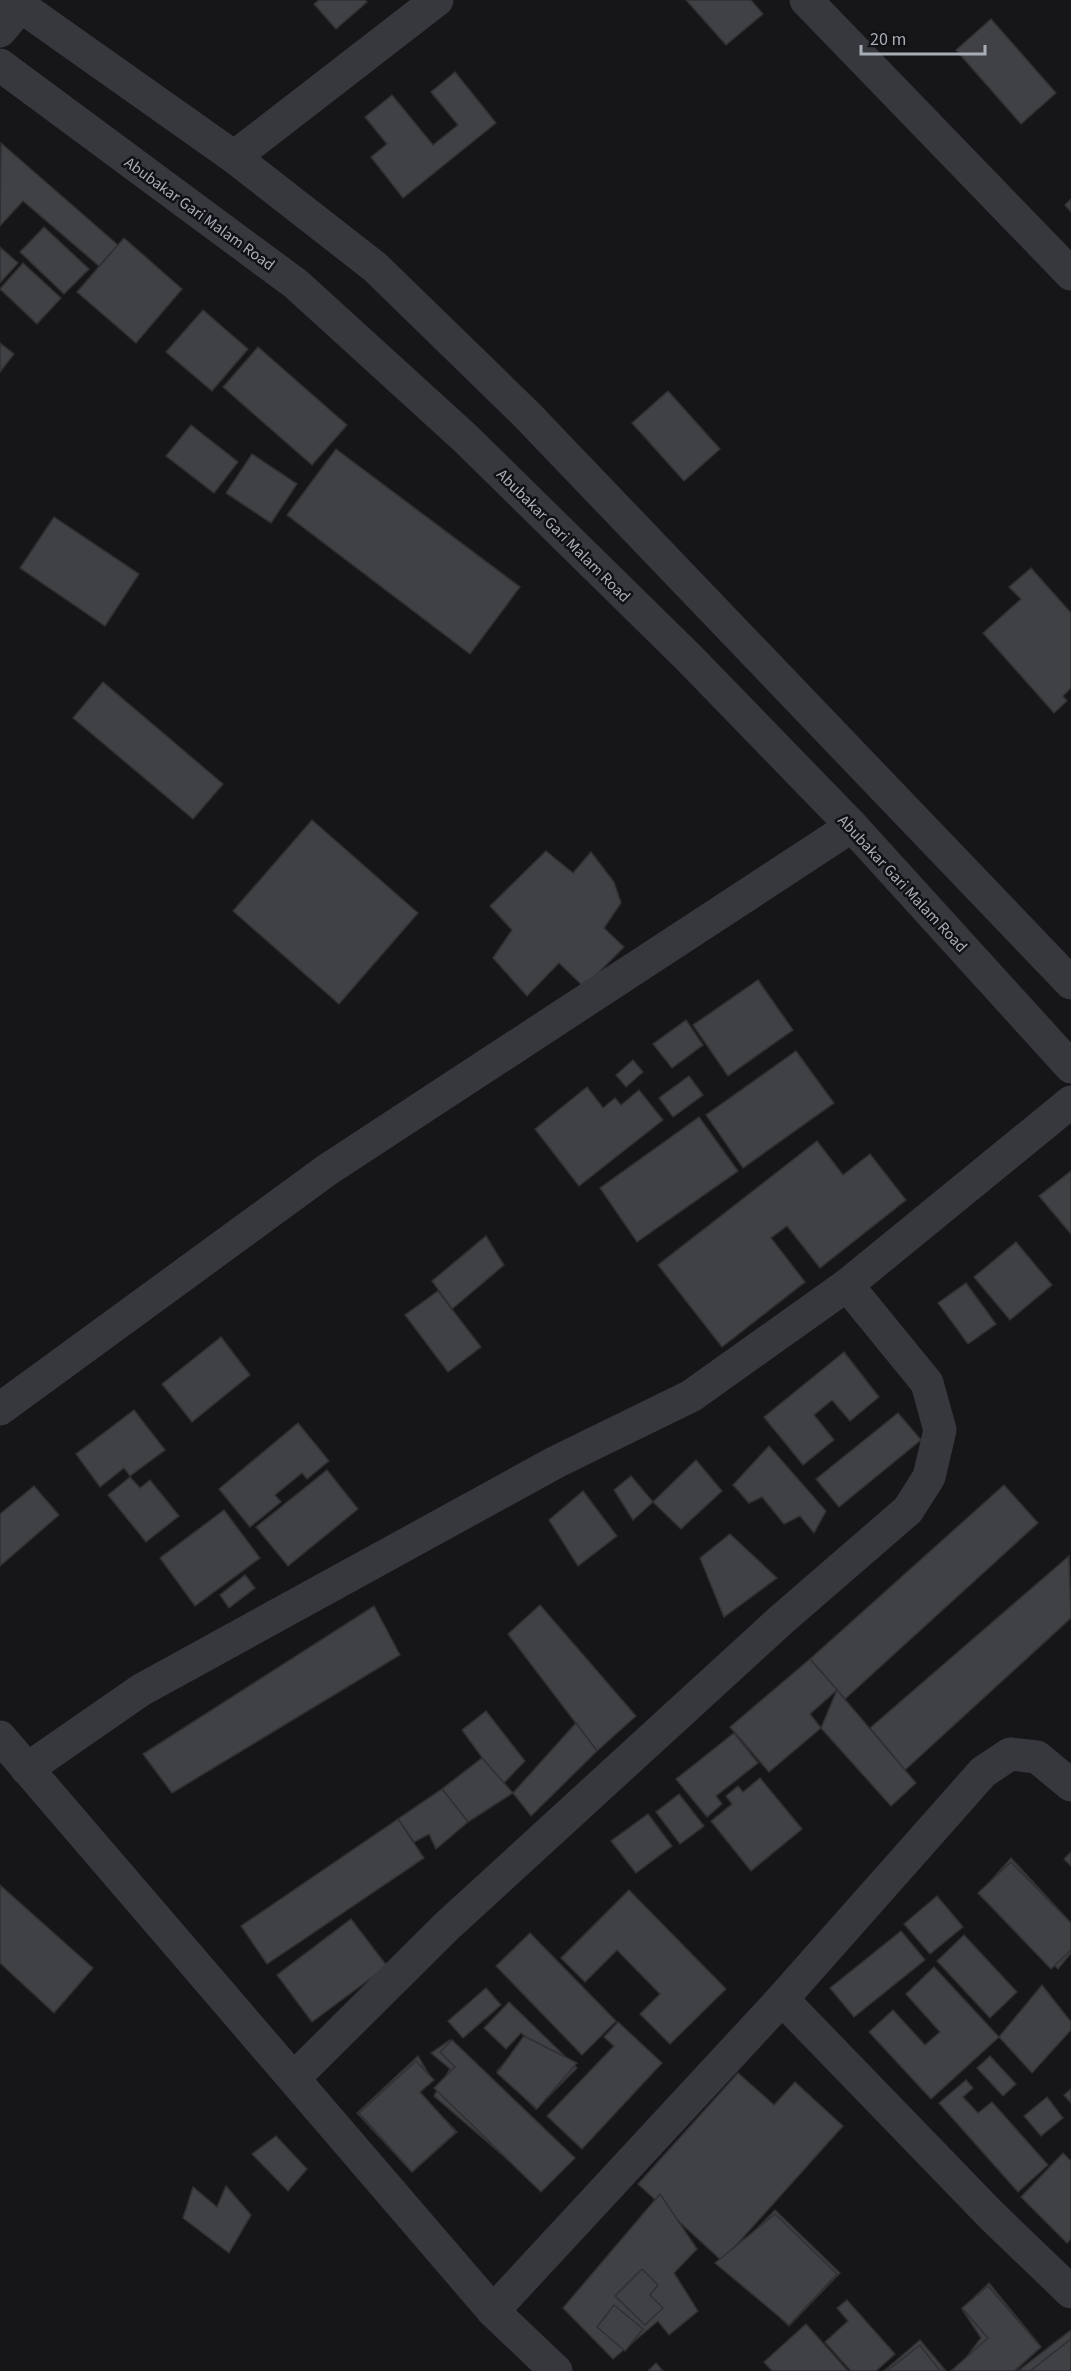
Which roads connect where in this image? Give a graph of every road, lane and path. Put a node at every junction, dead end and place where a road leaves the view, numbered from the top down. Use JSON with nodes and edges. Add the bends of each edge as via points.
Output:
{"nodes":[{"id":1,"x":437,"y":0,"type":"edge"},
{"id":2,"x":806,"y":0,"type":"edge"},
{"id":3,"x":10,"y":13,"type":"edge"},
{"id":4,"x":0,"y":66,"type":"edge"},
{"id":5,"x":234,"y":157,"type":"junction"},
{"id":6,"x":1071,"y":274,"type":"edge"},
{"id":7,"x":852,"y":826,"type":"junction"},
{"id":8,"x":1071,"y":983,"type":"edge"},
{"id":9,"x":1071,"y":1067,"type":"edge"},
{"id":10,"x":1071,"y":1102,"type":"edge"},
{"id":11,"x":847,"y":1285,"type":"junction"},
{"id":12,"x":0,"y":1409,"type":"edge"},
{"id":13,"x":0,"y":1737,"type":"edge"},
{"id":14,"x":27,"y":1769,"type":"junction"},
{"id":15,"x":1071,"y":1785,"type":"edge"},
{"id":16,"x":782,"y":1998,"type":"junction"},
{"id":17,"x":294,"y":2078,"type":"junction"},
{"id":18,"x":1071,"y":2292,"type":"edge"},
{"id":19,"x":493,"y":2311,"type":"junction"},
{"id":20,"x":556,"y":2371,"type":"edge"}],
"edges":[{"from":1,"to":5,"type":"street"},
{"from":2,"to":6,"type":"street"},
{"from":3,"to":5,"type":"street"},
{"from":4,"to":7,"type":"street","name":"Abubakar Gari Malam Road","via":[[296,284],[465,438],[688,657]]},
{"from":5,"to":8,"type":"street","via":[[375,267],[525,413]]},
{"from":7,"to":9,"type":"street","name":"Abubakar Gari Malam Road"},
{"from":7,"to":12,"type":"street","via":[[327,1170]]},
{"from":10,"to":11,"type":"street"},
{"from":11,"to":14,"type":"street","via":[[691,1396],[556,1462],[141,1690]]},
{"from":11,"to":17,"type":"street","via":[[927,1383],[940,1430],[929,1477],[908,1510],[781,1620],[447,1926]]},
{"from":13,"to":14,"type":"street"},
{"from":14,"to":17,"type":"street"},
{"from":15,"to":16,"type":"street","via":[[1037,1757],[1010,1754],[983,1772]]},
{"from":16,"to":18,"type":"street","via":[[991,2215]]},
{"from":16,"to":19,"type":"street"},
{"from":17,"to":19,"type":"street"},
{"from":19,"to":20,"type":"street"}]}
